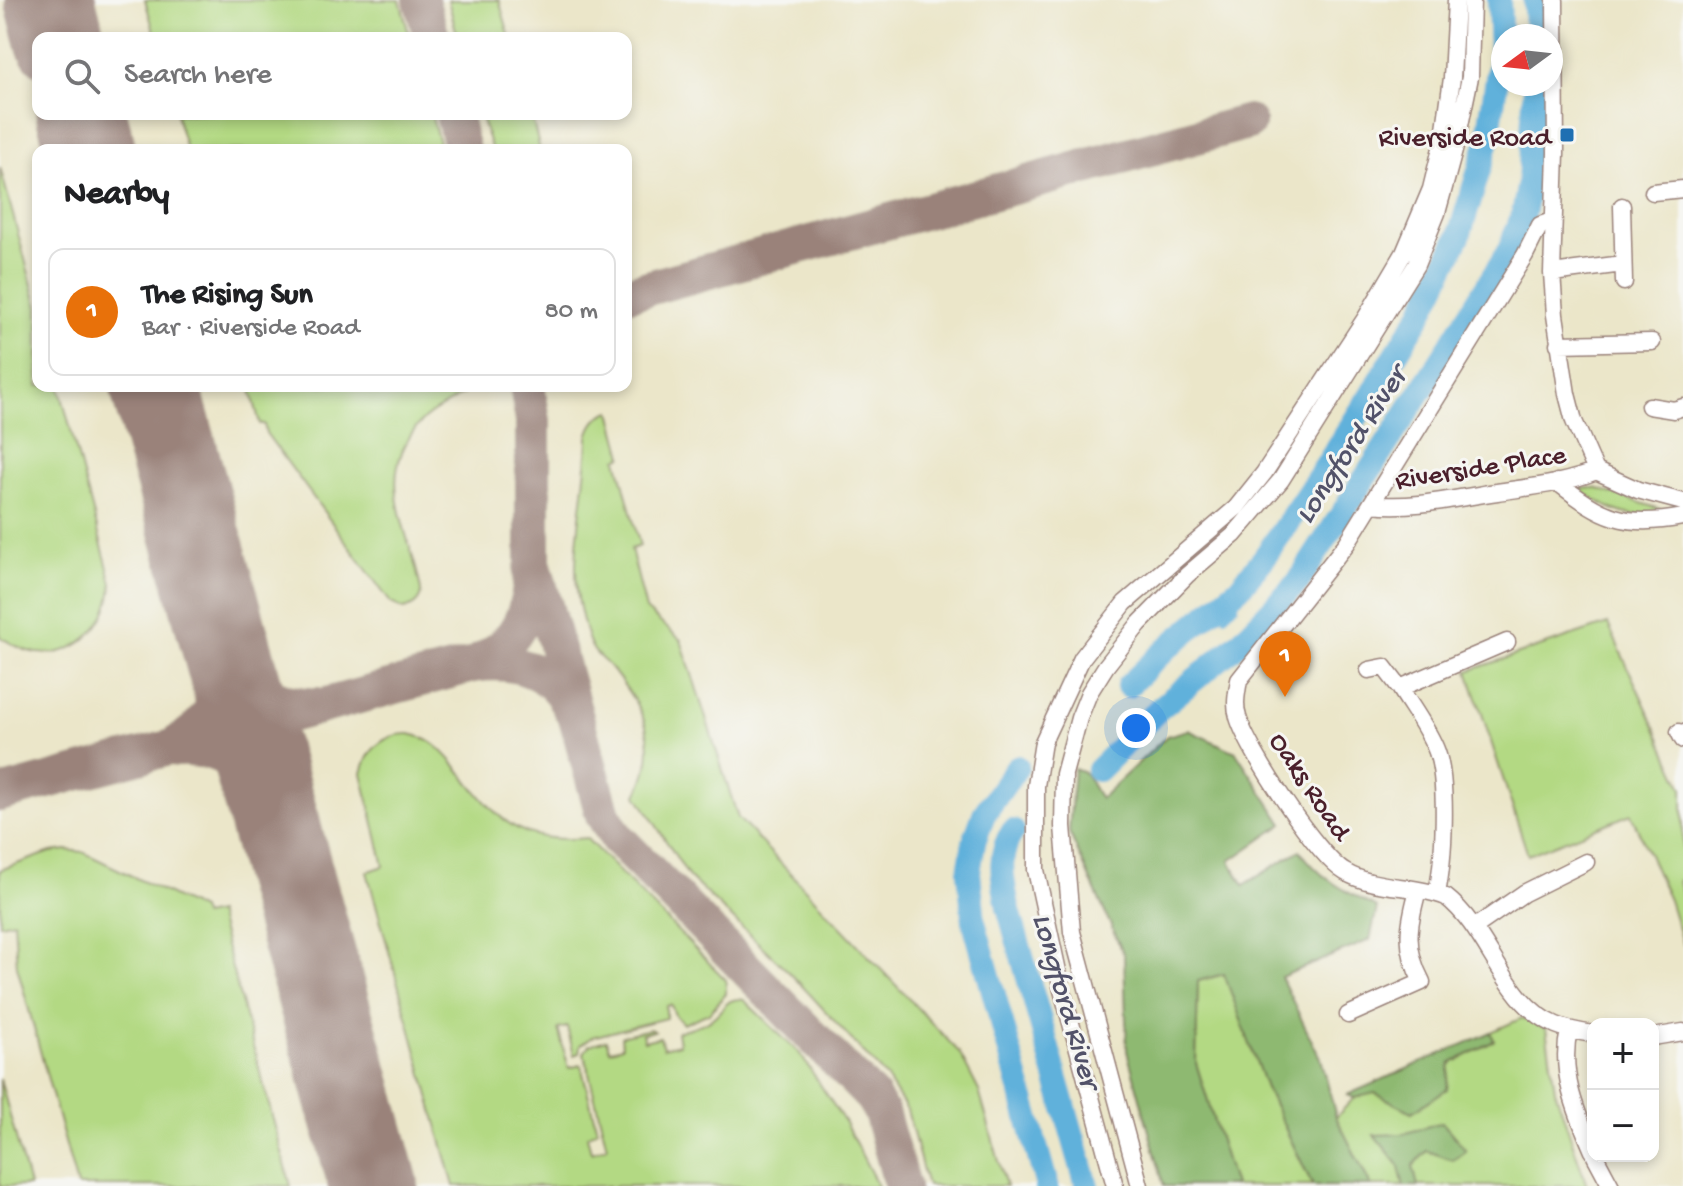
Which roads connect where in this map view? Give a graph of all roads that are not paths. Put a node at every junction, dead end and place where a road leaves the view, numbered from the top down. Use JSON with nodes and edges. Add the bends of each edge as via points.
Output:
{"nodes":[{"id":1,"x":1456,"y":0,"type":"edge"},
{"id":2,"x":1472,"y":0,"type":"edge"},
{"id":3,"x":1555,"y":0,"type":"edge"},
{"id":4,"x":1683,"y":189,"type":"edge"},
{"id":5,"x":1653,"y":192,"type":"dead end"},
{"id":6,"x":1622,"y":206,"type":"dead end"},
{"id":7,"x":1552,"y":221,"type":"junction"},
{"id":8,"x":1623,"y":264,"type":"junction"},
{"id":9,"x":1552,"y":273,"type":"junction"},
{"id":10,"x":1624,"y":282,"type":"dead end"},
{"id":11,"x":1652,"y":342,"type":"dead end"},
{"id":12,"x":1558,"y":344,"type":"junction"},
{"id":13,"x":1649,"y":406,"type":"dead end"},
{"id":14,"x":1683,"y":407,"type":"edge"},
{"id":15,"x":1596,"y":471,"type":"junction"},
{"id":16,"x":1557,"y":482,"type":"junction"},
{"id":17,"x":1683,"y":502,"type":"edge"},
{"id":18,"x":1372,"y":504,"type":"junction"},
{"id":19,"x":1683,"y":517,"type":"edge"},
{"id":20,"x":1507,"y":642,"type":"dead end"},
{"id":21,"x":1369,"y":670,"type":"dead end"},
{"id":22,"x":1400,"y":688,"type":"junction"},
{"id":23,"x":1586,"y":862,"type":"dead end"},
{"id":24,"x":1418,"y":890,"type":"junction"},
{"id":25,"x":1437,"y":893,"type":"junction"},
{"id":26,"x":1475,"y":927,"type":"junction"},
{"id":27,"x":1348,"y":1015,"type":"dead end"},
{"id":28,"x":1569,"y":1030,"type":"junction"},
{"id":29,"x":1683,"y":1032,"type":"edge"},
{"id":30,"x":1587,"y":1033,"type":"edge"},
{"id":31,"x":1659,"y":1036,"type":"edge"},
{"id":32,"x":1587,"y":1138,"type":"edge"},
{"id":33,"x":1598,"y":1162,"type":"edge"},
{"id":34,"x":1115,"y":1186,"type":"edge"},
{"id":35,"x":1140,"y":1186,"type":"edge"},
{"id":36,"x":1611,"y":1186,"type":"edge"}],
"edges":[{"from":1,"to":34,"type":"street","via":[[1444,136],[1431,189],[1404,253],[1264,473],[1236,508],[1125,603],[1082,658],[1043,742],[1036,786],[1036,870]]},
{"from":2,"to":35,"type":"street","via":[[1470,77],[1457,140],[1416,265],[1281,480],[1234,535],[1139,624],[1106,666],[1079,718],[1064,774],[1072,932]]},
{"from":3,"to":7,"type":"street"},
{"from":4,"to":5,"type":"street"},
{"from":6,"to":8,"type":"street"},
{"from":7,"to":9,"type":"street"},
{"from":7,"to":18,"type":"street","via":[[1540,225]]},
{"from":8,"to":9,"type":"street"},
{"from":8,"to":10,"type":"street"},
{"from":9,"to":12,"type":"street"},
{"from":11,"to":12,"type":"street"},
{"from":12,"to":15,"type":"street","via":[[1574,421]]},
{"from":13,"to":14,"type":"street"},
{"from":15,"to":16,"type":"street","name":"Riverside Place"},
{"from":15,"to":17,"type":"street"},
{"from":16,"to":18,"type":"street","name":"Riverside Place","via":[[1433,502]]},
{"from":16,"to":19,"type":"street","via":[[1612,518],[1633,523]]},
{"from":18,"to":24,"type":"street","name":"Oaks Road","via":[[1239,680],[1236,697],[1239,720],[1265,769],[1317,847],[1359,879]]},
{"from":20,"to":22,"type":"street"},
{"from":21,"to":22,"type":"street","via":[[1384,667]]},
{"from":22,"to":25,"type":"street","via":[[1436,750],[1443,777]]},
{"from":23,"to":26,"type":"street","via":[[1524,893]]},
{"from":24,"to":25,"type":"street","name":"Oaks Road"},
{"from":24,"to":27,"type":"street","via":[[1408,938],[1426,989]]},
{"from":25,"to":26,"type":"street"},
{"from":26,"to":28,"type":"street","via":[[1522,999]]},
{"from":28,"to":30,"type":"street"},
{"from":28,"to":32,"type":"street","via":[[1566,1074]]},
{"from":29,"to":31,"type":"street"},
{"from":33,"to":36,"type":"street"}]}
